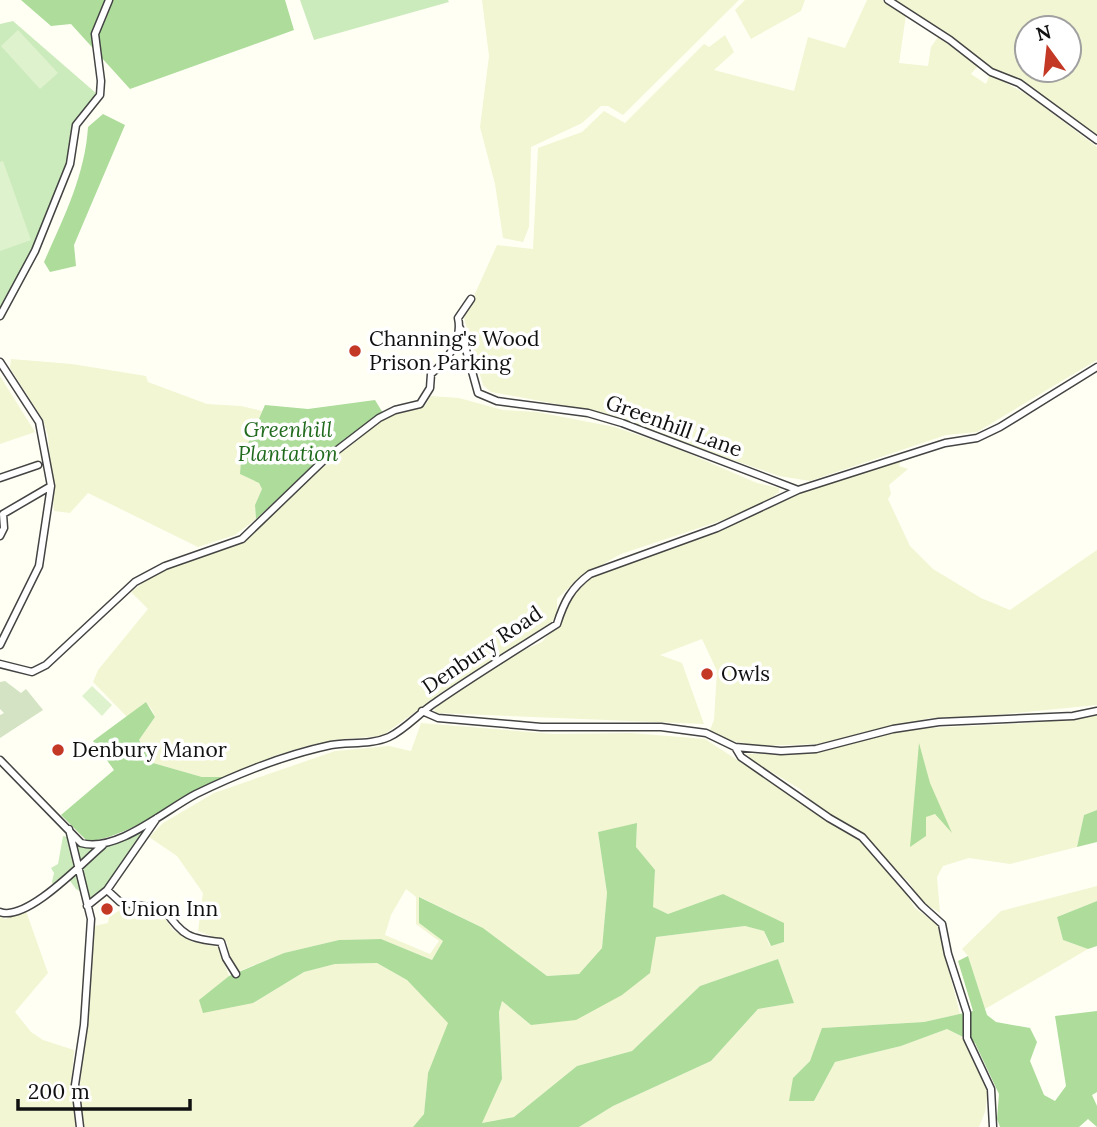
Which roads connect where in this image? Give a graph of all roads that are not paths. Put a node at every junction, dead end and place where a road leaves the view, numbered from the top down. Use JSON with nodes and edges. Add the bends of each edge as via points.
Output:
{"nodes":[{"id":1,"x":109,"y":0,"type":"edge"},
{"id":2,"x":888,"y":0,"type":"edge"},
{"id":3,"x":1097,"y":140,"type":"edge"},
{"id":4,"x":471,"y":299,"type":"dead end"},
{"id":5,"x":0,"y":316,"type":"edge"},
{"id":6,"x":460,"y":328,"type":"junction"},
{"id":7,"x":0,"y":362,"type":"edge"},
{"id":8,"x":1097,"y":367,"type":"edge"},
{"id":9,"x":38,"y":465,"type":"dead end"},
{"id":10,"x":0,"y":478,"type":"edge"},
{"id":11,"x":51,"y":486,"type":"junction"},
{"id":12,"x":799,"y":490,"type":"junction"},
{"id":13,"x":2,"y":513,"type":"edge"},
{"id":14,"x":0,"y":536,"type":"edge"},
{"id":15,"x":0,"y":645,"type":"edge"},
{"id":16,"x":0,"y":664,"type":"edge"},
{"id":17,"x":422,"y":711,"type":"junction"},
{"id":18,"x":1097,"y":711,"type":"edge"},
{"id":19,"x":735,"y":747,"type":"junction"},
{"id":20,"x":0,"y":760,"type":"edge"},
{"id":21,"x":157,"y":818,"type":"junction"},
{"id":22,"x":69,"y":829,"type":"junction"},
{"id":23,"x":105,"y":843,"type":"junction"},
{"id":24,"x":76,"y":868,"type":"junction"},
{"id":25,"x":107,"y":890,"type":"junction"},
{"id":26,"x":88,"y":906,"type":"junction"},
{"id":27,"x":0,"y":912,"type":"edge"},
{"id":28,"x":236,"y":974,"type":"dead end"},
{"id":29,"x":80,"y":1127,"type":"edge"},
{"id":30,"x":993,"y":1127,"type":"edge"}],
"edges":[{"from":1,"to":5,"type":"street","via":[[94,34],[100,96],[75,125],[71,164],[35,251]]},
{"from":2,"to":3,"type":"street","via":[[991,72],[1019,83]]},
{"from":4,"to":6,"type":"street","name":"Greenhill Lane","via":[[457,318]]},
{"from":6,"to":12,"type":"street","name":"Greenhill Lane","via":[[478,393],[497,401],[587,413],[622,423]]},
{"from":6,"to":16,"type":"street","via":[[447,361],[431,373],[430,388],[420,404],[379,418],[323,460],[242,539],[165,566],[135,582],[47,666],[32,672]]},
{"from":7,"to":11,"type":"street","via":[[40,422]]},
{"from":8,"to":12,"type":"street","name":"Denbury Road","via":[[977,438],[945,443]]},
{"from":9,"to":10,"type":"street"},
{"from":11,"to":13,"type":"street"},
{"from":11,"to":15,"type":"street","via":[[39,566]]},
{"from":12,"to":17,"type":"street","name":"Denbury Road","via":[[717,528],[590,574],[565,599],[557,624]]},
{"from":13,"to":14,"type":"street"},
{"from":17,"to":19,"type":"street","via":[[438,718],[541,727],[661,727],[699,732]]},
{"from":17,"to":21,"type":"street","name":"Denbury Road","via":[[386,738],[274,760],[193,796]]},
{"from":18,"to":19,"type":"street","via":[[918,724],[816,749]]},
{"from":19,"to":30,"type":"street","via":[[741,757],[862,837],[942,924],[967,1013],[967,1038],[991,1089]]},
{"from":20,"to":22,"type":"street"},
{"from":21,"to":23,"type":"street","name":"Denbury Road"},
{"from":21,"to":25,"type":"street"},
{"from":22,"to":23,"type":"street","via":[[82,843]]},
{"from":22,"to":24,"type":"street"},
{"from":23,"to":24,"type":"street","name":"Denbury Road"},
{"from":24,"to":26,"type":"street"},
{"from":24,"to":27,"type":"street","name":"Denbury Road","via":[[30,907]]},
{"from":25,"to":26,"type":"street"},
{"from":25,"to":28,"type":"street","via":[[120,902],[165,910],[178,931],[221,942]]},
{"from":26,"to":29,"type":"street","via":[[84,1025],[75,1085]]}]}
